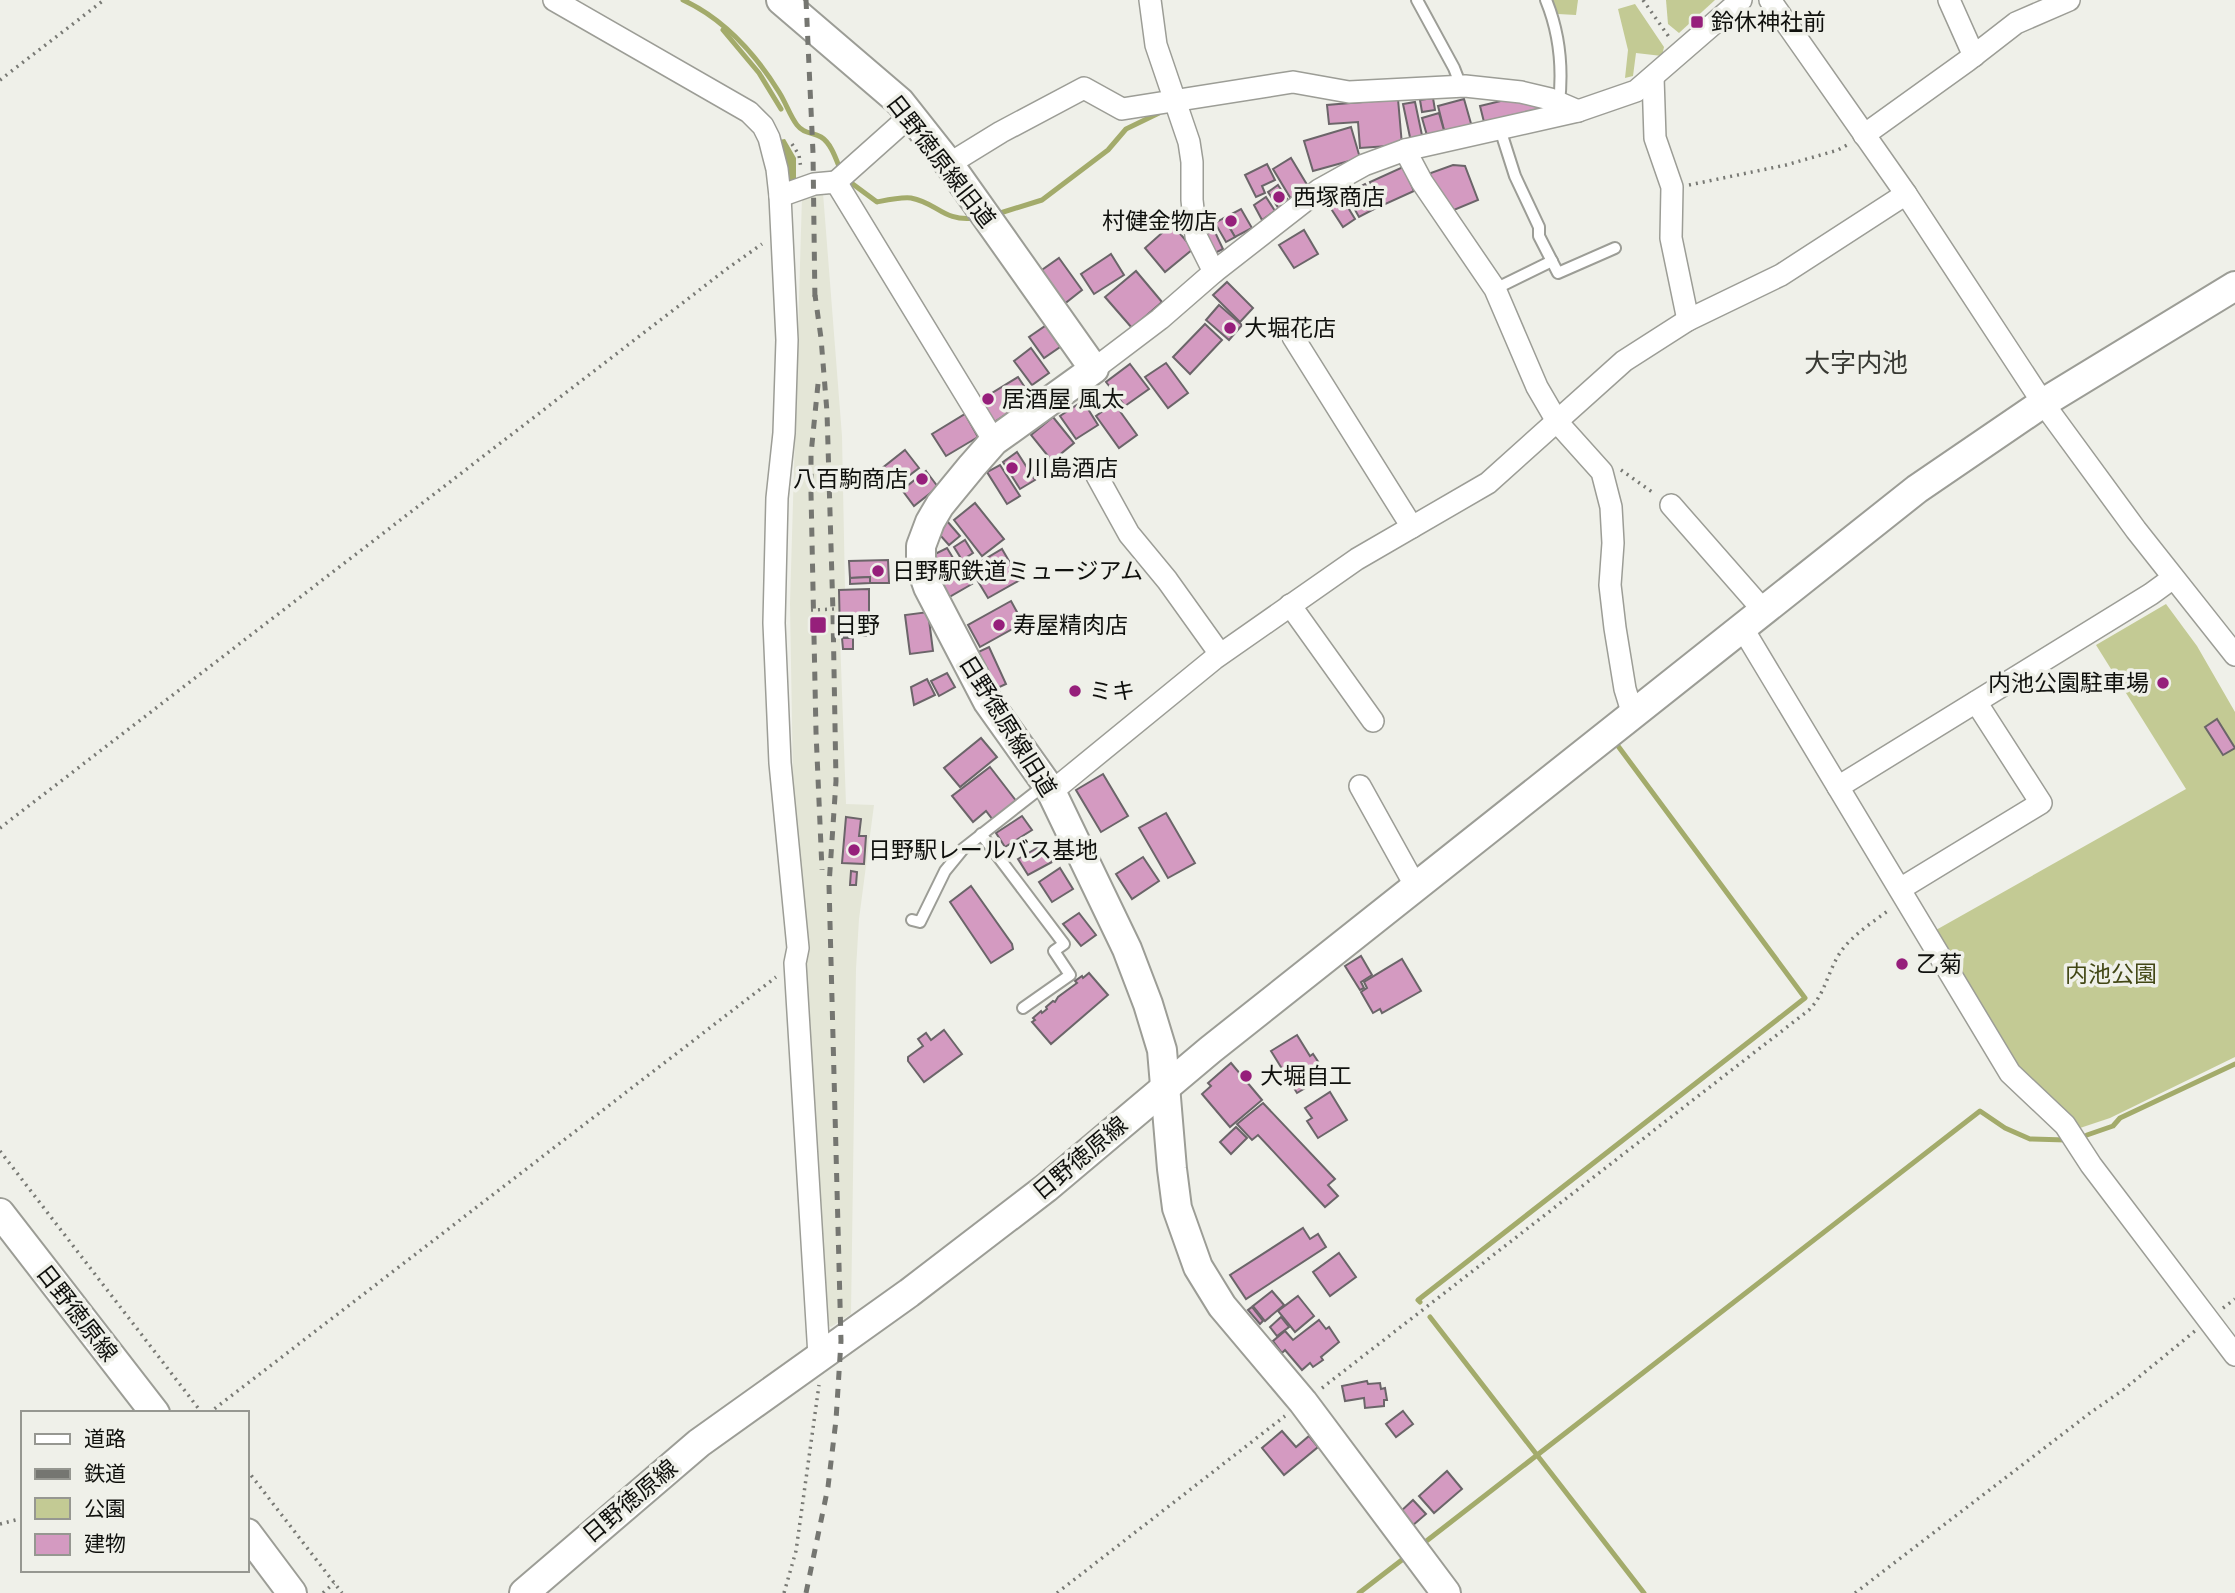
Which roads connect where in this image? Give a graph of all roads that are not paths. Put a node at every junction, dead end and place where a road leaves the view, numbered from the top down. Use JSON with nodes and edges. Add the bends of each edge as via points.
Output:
{"nodes":[{"id":1,"x":554,"y":0,"type":"edge"},
{"id":2,"x":782,"y":0,"type":"edge"},
{"id":3,"x":1150,"y":0,"type":"edge"},
{"id":4,"x":1416,"y":0,"type":"edge"},
{"id":5,"x":1546,"y":0,"type":"edge"},
{"id":6,"x":1741,"y":0,"type":"edge"},
{"id":7,"x":1770,"y":0,"type":"edge"},
{"id":8,"x":1949,"y":0,"type":"edge"},
{"id":9,"x":2069,"y":0,"type":"edge"},
{"id":10,"x":1974,"y":56,"type":"junction"},
{"id":11,"x":1653,"y":77,"type":"junction"},
{"id":12,"x":1461,"y":86,"type":"junction"},
{"id":13,"x":1176,"y":102,"type":"junction"},
{"id":14,"x":1569,"y":107,"type":"junction"},
{"id":15,"x":910,"y":116,"type":"junction"},
{"id":16,"x":1500,"y":129,"type":"junction"},
{"id":17,"x":1864,"y":135,"type":"junction"},
{"id":18,"x":1405,"y":150,"type":"junction"},
{"id":19,"x":949,"y":163,"type":"junction"},
{"id":20,"x":836,"y":182,"type":"junction"},
{"id":21,"x":1906,"y":194,"type":"junction"},
{"id":22,"x":780,"y":197,"type":"junction"},
{"id":23,"x":1615,"y":248,"type":"dead end"},
{"id":24,"x":1552,"y":261,"type":"junction"},
{"id":25,"x":1214,"y":272,"type":"junction"},
{"id":26,"x":2235,"y":286,"type":"edge"},
{"id":27,"x":1494,"y":289,"type":"junction"},
{"id":28,"x":1688,"y":320,"type":"junction"},
{"id":29,"x":1293,"y":337,"type":"dead end"},
{"id":30,"x":1094,"y":369,"type":"junction"},
{"id":31,"x":2043,"y":403,"type":"junction"},
{"id":32,"x":1558,"y":423,"type":"junction"},
{"id":33,"x":994,"y":441,"type":"junction"},
{"id":34,"x":1097,"y":476,"type":"dead end"},
{"id":35,"x":1671,"y":505,"type":"road end"},
{"id":36,"x":1412,"y":527,"type":"junction"},
{"id":37,"x":2173,"y":578,"type":"junction"},
{"id":38,"x":1290,"y":605,"type":"junction"},
{"id":39,"x":1764,"y":611,"type":"junction"},
{"id":40,"x":1743,"y":629,"type":"junction"},
{"id":41,"x":1220,"y":654,"type":"junction"},
{"id":42,"x":2235,"y":654,"type":"edge"},
{"id":43,"x":1976,"y":702,"type":"junction"},
{"id":44,"x":1633,"y":715,"type":"junction"},
{"id":45,"x":1373,"y":721,"type":"dead end"},
{"id":46,"x":1360,"y":786,"type":"dead end"},
{"id":47,"x":1838,"y":787,"type":"junction"},
{"id":48,"x":1049,"y":789,"type":"junction"},
{"id":49,"x":982,"y":834,"type":"junction"},
{"id":50,"x":1416,"y":887,"type":"junction"},
{"id":51,"x":1903,"y":893,"type":"junction"},
{"id":52,"x":912,"y":920,"type":"dead end"},
{"id":53,"x":1023,"y":1008,"type":"dead end"},
{"id":54,"x":1166,"y":1086,"type":"junction"},
{"id":55,"x":0,"y":1213,"type":"edge"},
{"id":56,"x":2235,"y":1355,"type":"edge"},
{"id":57,"x":819,"y":1356,"type":"junction"},
{"id":58,"x":153,"y":1411,"type":"edge"},
{"id":59,"x":248,"y":1534,"type":"edge"},
{"id":60,"x":292,"y":1593,"type":"edge"},
{"id":61,"x":524,"y":1593,"type":"edge"},
{"id":62,"x":1446,"y":1593,"type":"edge"}],
"edges":[{"from":1,"to":22,"type":"street","via":[[749,112],[769,138]]},
{"from":2,"to":15,"type":"street","name":"日野徳原線旧道","via":[[900,102]]},
{"from":3,"to":13,"type":"street","via":[[1156,45]]},
{"from":4,"to":12,"type":"lane"},
{"from":5,"to":14,"type":"lane","via":[[1554,20]]},
{"from":6,"to":11,"type":"street"},
{"from":7,"to":17,"type":"street"},
{"from":8,"to":10,"type":"street"},
{"from":9,"to":10,"type":"street","via":[[2016,23]]},
{"from":10,"to":17,"type":"street"},
{"from":11,"to":14,"type":"street","via":[[1636,91]]},
{"from":11,"to":28,"type":"street","via":[[1655,138],[1672,187],[1671,238]]},
{"from":12,"to":13,"type":"street","via":[[1349,92],[1293,82]]},
{"from":12,"to":14,"type":"street","via":[[1521,92]]},
{"from":13,"to":19,"type":"street","via":[[1122,109],[1084,88]]},
{"from":13,"to":25,"type":"street","via":[[1192,162],[1196,236]]},
{"from":14,"to":16,"type":"street"},
{"from":15,"to":19,"type":"street","name":"日野徳原線旧道"},
{"from":15,"to":20,"type":"street"},
{"from":16,"to":18,"type":"street"},
{"from":16,"to":24,"type":"lane"},
{"from":17,"to":21,"type":"street"},
{"from":18,"to":25,"type":"street","via":[[1364,165],[1319,190]]},
{"from":18,"to":27,"type":"street"},
{"from":19,"to":30,"type":"street","name":"日野徳原線旧道"},
{"from":20,"to":22,"type":"street","via":[[814,184]]},
{"from":20,"to":33,"type":"street"},
{"from":21,"to":28,"type":"street","via":[[1781,275]]},
{"from":21,"to":31,"type":"street"},
{"from":22,"to":57,"type":"street","via":[[787,340],[774,623],[780,763],[798,948],[795,963]]},
{"from":23,"to":24,"type":"lane","via":[[1558,273]]},
{"from":24,"to":27,"type":"lane"},
{"from":25,"to":30,"type":"street"},
{"from":26,"to":31,"type":"street","name":"日野徳原線"},
{"from":27,"to":32,"type":"street","via":[[1536,387]]},
{"from":28,"to":32,"type":"street","via":[[1624,361]]},
{"from":29,"to":36,"type":"street"},
{"from":30,"to":33,"type":"street","name":"日野徳原線旧道"},
{"from":31,"to":37,"type":"street"},
{"from":31,"to":39,"type":"street","name":"日野徳原線","via":[[1917,489]]},
{"from":32,"to":36,"type":"street","via":[[1489,483]]},
{"from":32,"to":44,"type":"street","via":[[1602,471],[1611,507],[1615,628]]},
{"from":33,"to":48,"type":"street","name":"日野徳原線旧道","via":[[940,505],[920,546],[920,567],[988,702]]},
{"from":34,"to":41,"type":"street","via":[[1129,534]]},
{"from":35,"to":39,"type":"street"},
{"from":36,"to":38,"type":"street"},
{"from":37,"to":42,"type":"street"},
{"from":37,"to":43,"type":"street"},
{"from":38,"to":41,"type":"street"},
{"from":38,"to":45,"type":"street"},
{"from":39,"to":40,"type":"street","name":"日野徳原線"},
{"from":40,"to":44,"type":"street","name":"日野徳原線"},
{"from":40,"to":47,"type":"street"},
{"from":41,"to":48,"type":"street","via":[[1061,784]]},
{"from":43,"to":47,"type":"street"},
{"from":43,"to":51,"type":"street","via":[[2041,803]]},
{"from":44,"to":50,"type":"street","name":"日野徳原線"},
{"from":46,"to":50,"type":"street"},
{"from":47,"to":51,"type":"street"},
{"from":48,"to":49,"type":"lane","via":[[1037,791]]},
{"from":48,"to":54,"type":"street","name":"日野徳原線旧道","via":[[1127,949],[1162,1050]]},
{"from":49,"to":52,"type":"lane","via":[[946,871],[920,922]]},
{"from":49,"to":53,"type":"lane","via":[[1064,944],[1054,951],[1070,975]]},
{"from":50,"to":54,"type":"street","name":"日野徳原線"},
{"from":51,"to":56,"type":"street","via":[[2010,1073],[2065,1125]]},
{"from":54,"to":57,"type":"street","name":"日野徳原線","via":[[1036,1196]]},
{"from":54,"to":62,"type":"street","via":[[1177,1208],[1198,1267],[1222,1307],[1303,1402]]},
{"from":55,"to":58,"type":"street","name":"日野徳原線"},
{"from":57,"to":61,"type":"street","name":"日野徳原線","via":[[699,1443]]},
{"from":59,"to":60,"type":"street"}]}
